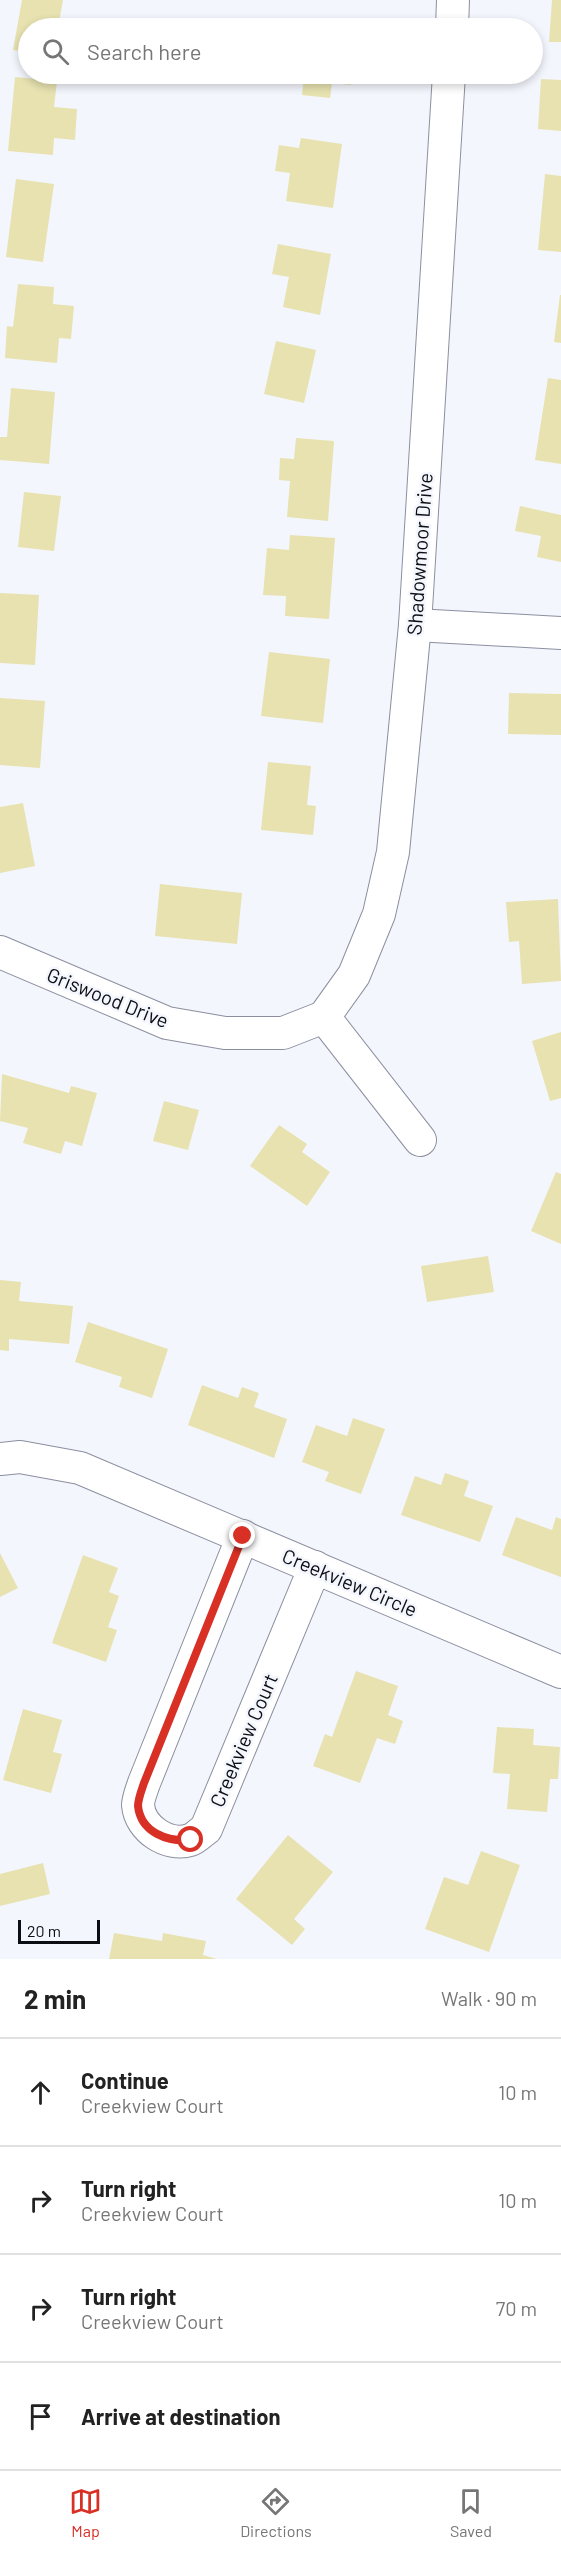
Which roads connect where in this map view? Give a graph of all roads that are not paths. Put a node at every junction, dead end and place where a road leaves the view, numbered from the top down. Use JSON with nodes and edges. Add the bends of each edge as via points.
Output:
{"nodes":[{"id":1,"x":453,"y":0,"type":"edge"},
{"id":2,"x":452,"y":18,"type":"edge"},
{"id":3,"x":448,"y":84,"type":"edge"},
{"id":4,"x":415,"y":625,"type":"junction"},
{"id":5,"x":561,"y":633,"type":"edge"},
{"id":6,"x":0,"y":952,"type":"edge"},
{"id":7,"x":324,"y":1017,"type":"junction"},
{"id":8,"x":420,"y":1140,"type":"dead end"},
{"id":9,"x":0,"y":1459,"type":"edge"},
{"id":10,"x":243,"y":1536,"type":"junction"},
{"id":11,"x":315,"y":1567,"type":"junction"},
{"id":12,"x":561,"y":1672,"type":"edge"}],
"edges":[{"from":1,"to":2,"type":"street"},
{"from":3,"to":4,"type":"street","name":"Shadowmoor Drive"},
{"from":4,"to":5,"type":"street"},
{"from":4,"to":7,"type":"street","name":"Shadowmoor Drive","via":[[393,852],[379,914],[354,975]]},
{"from":6,"to":7,"type":"street","name":"Griswood Drive","via":[[167,1023],[225,1033],[283,1033]]},
{"from":7,"to":8,"type":"street"},
{"from":9,"to":10,"type":"street","name":"Creekview Circle","via":[[21,1457],[80,1468]]},
{"from":10,"to":11,"type":"street","name":"Creekview Circle"},
{"from":10,"to":11,"type":"street","name":"Creekview Court","via":[[144,1783],[138,1805],[145,1824],[157,1835],[175,1841],[191,1840],[206,1829]]},
{"from":11,"to":12,"type":"street","name":"Creekview Circle"}]}
